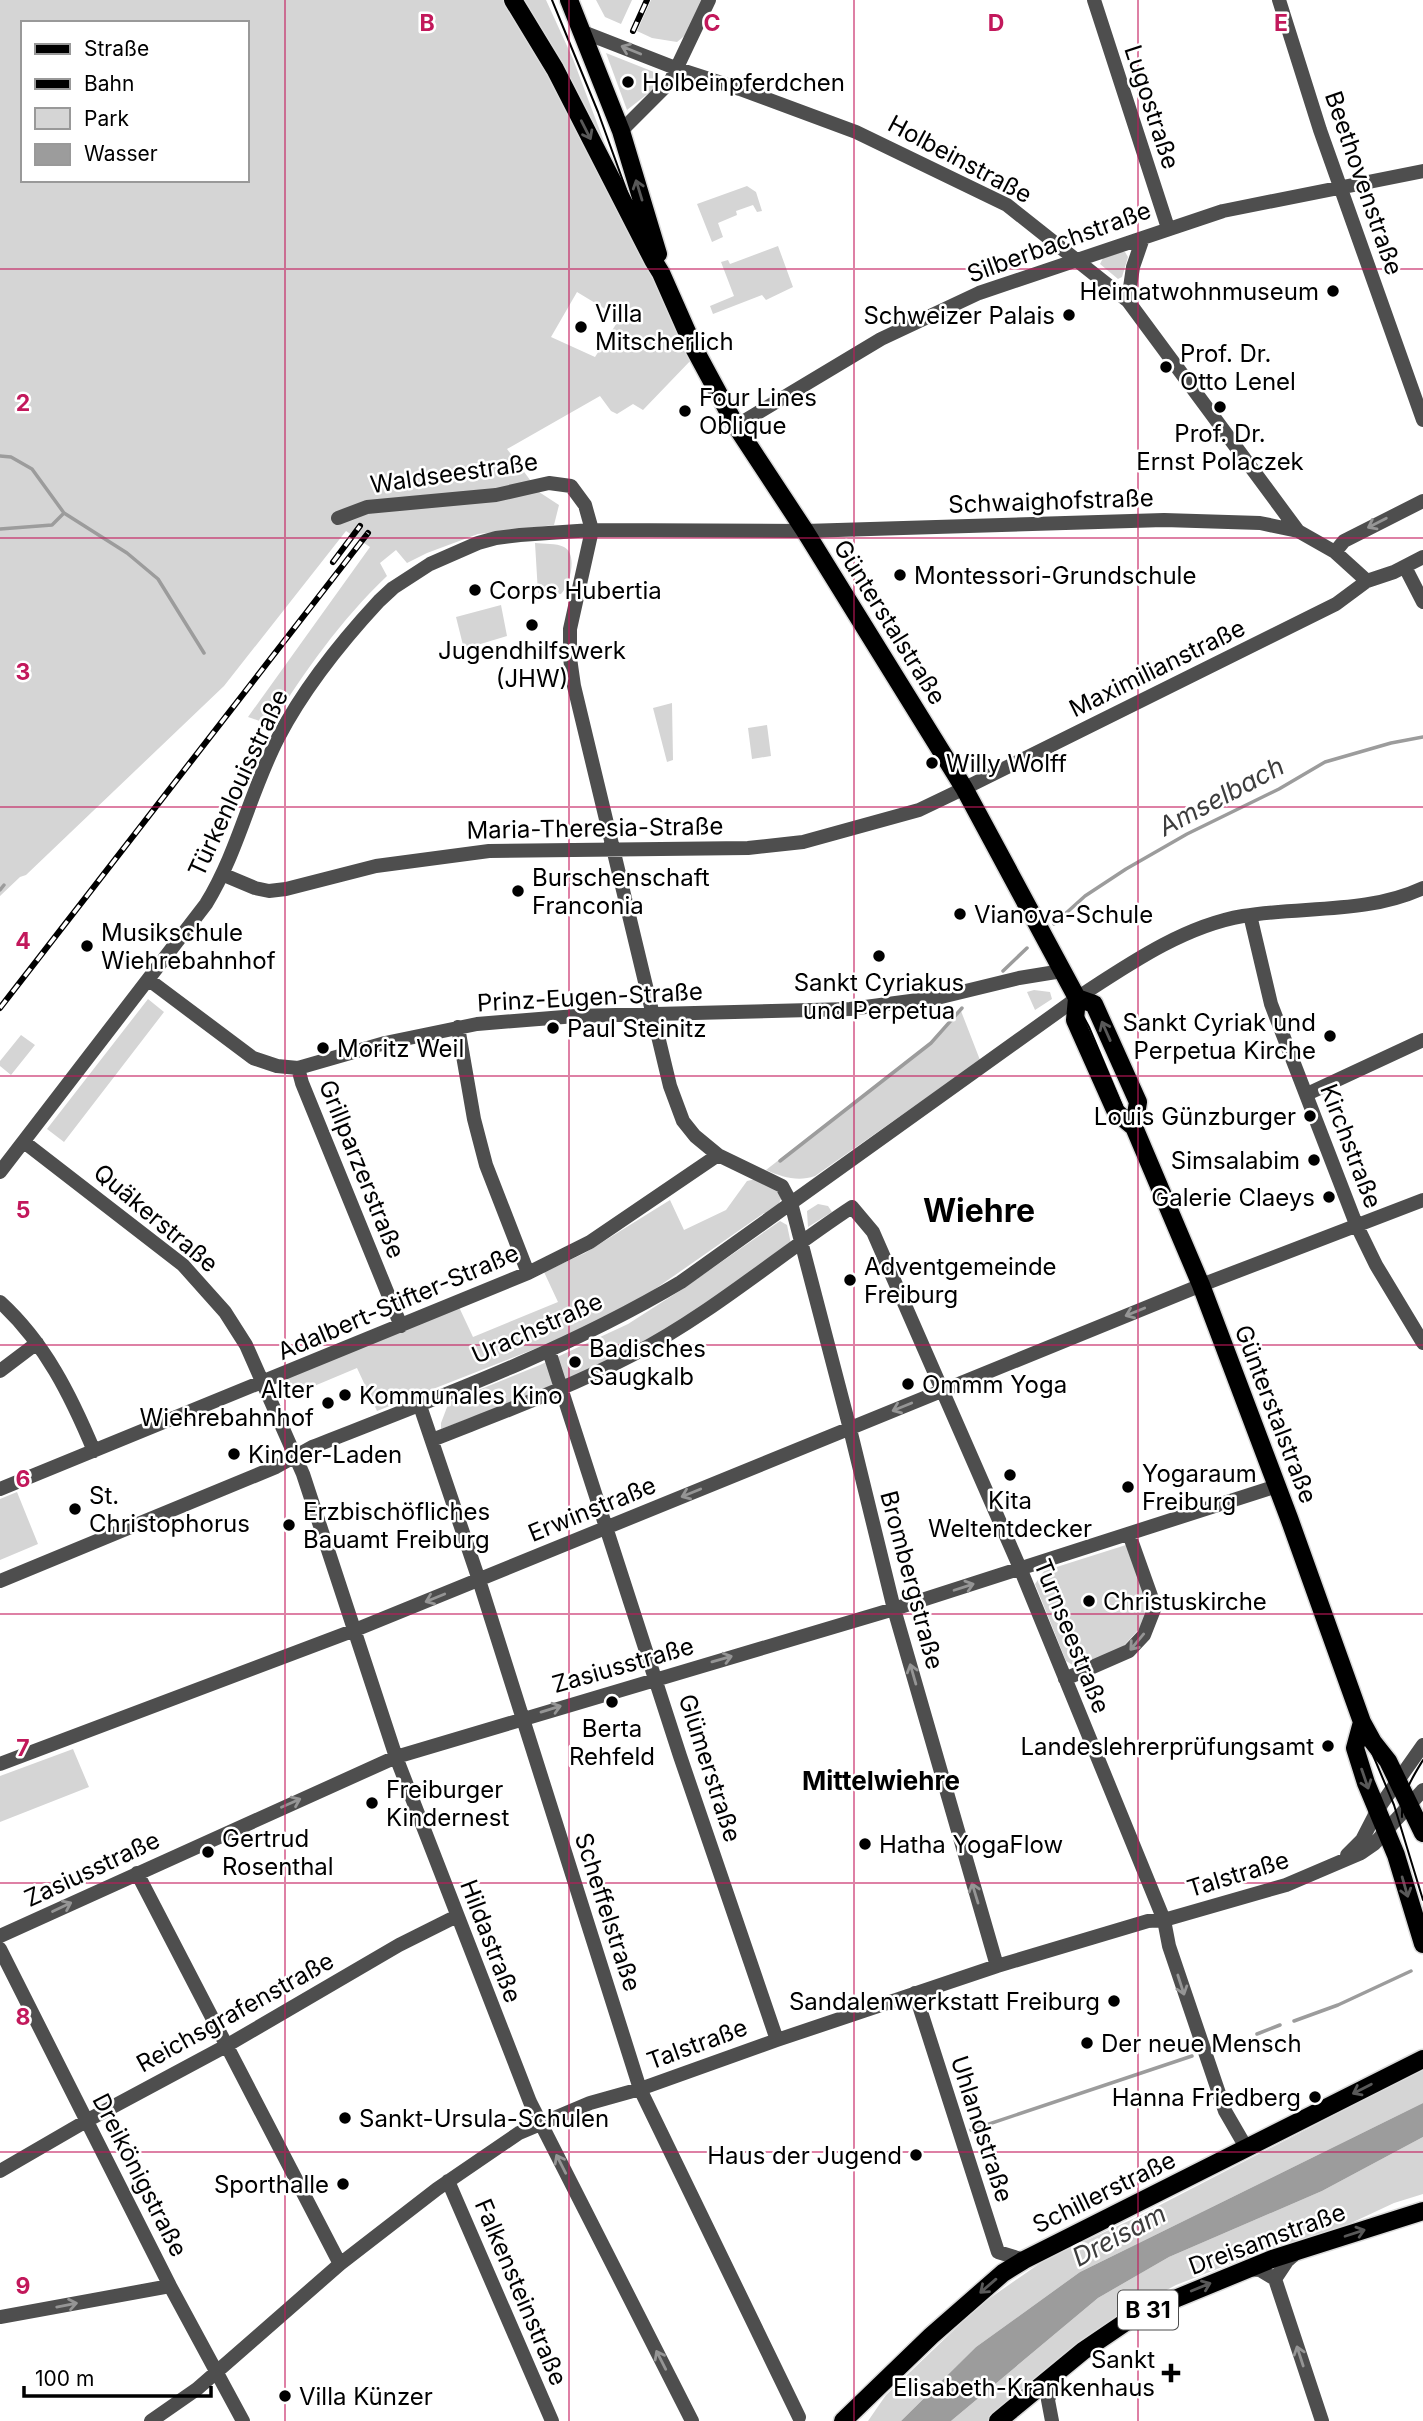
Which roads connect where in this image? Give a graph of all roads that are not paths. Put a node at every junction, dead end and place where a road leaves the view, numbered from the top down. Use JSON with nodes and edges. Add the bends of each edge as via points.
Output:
{"nodes":[{"id":1,"x":513,"y":0,"type":"edge"},
{"id":2,"x":569,"y":0,"type":"edge"},
{"id":3,"x":709,"y":0,"type":"edge"},
{"id":4,"x":1094,"y":0,"type":"edge"},
{"id":5,"x":1279,"y":0,"type":"edge"},
{"id":6,"x":583,"y":32,"type":"junction"},
{"id":7,"x":678,"y":69,"type":"junction"},
{"id":8,"x":621,"y":131,"type":"junction"},
{"id":9,"x":1423,"y":171,"type":"edge"},
{"id":10,"x":1341,"y":188,"type":"junction"},
{"id":11,"x":1168,"y":228,"type":"junction"},
{"id":12,"x":1143,"y":238,"type":"junction"},
{"id":13,"x":1077,"y":260,"type":"junction"},
{"id":14,"x":662,"y":273,"type":"junction"},
{"id":15,"x":1128,"y":301,"type":"junction"},
{"id":16,"x":1423,"y":420,"type":"edge"},
{"id":17,"x":736,"y":426,"type":"junction"},
{"id":18,"x":1423,"y":501,"type":"edge"},
{"id":19,"x":338,"y":518,"type":"dead end"},
{"id":20,"x":592,"y":530,"type":"junction"},
{"id":21,"x":805,"y":531,"type":"junction"},
{"id":22,"x":1298,"y":531,"type":"junction"},
{"id":23,"x":1335,"y":552,"type":"junction"},
{"id":24,"x":1423,"y":556,"type":"edge"},
{"id":25,"x":1405,"y":567,"type":"junction"},
{"id":26,"x":1367,"y":581,"type":"junction"},
{"id":27,"x":1423,"y":602,"type":"edge"},
{"id":28,"x":964,"y":788,"type":"junction"},
{"id":29,"x":612,"y":848,"type":"junction"},
{"id":30,"x":224,"y":876,"type":"junction"},
{"id":31,"x":1423,"y":888,"type":"edge"},
{"id":32,"x":1250,"y":915,"type":"junction"},
{"id":33,"x":1062,"y":971,"type":"junction"},
{"id":34,"x":149,"y":980,"type":"junction"},
{"id":35,"x":1077,"y":998,"type":"junction"},
{"id":36,"x":653,"y":1014,"type":"junction"},
{"id":37,"x":458,"y":1027,"type":"junction"},
{"id":38,"x":1423,"y":1040,"type":"edge"},
{"id":39,"x":298,"y":1068,"type":"junction"},
{"id":40,"x":1307,"y":1094,"type":"junction"},
{"id":41,"x":24,"y":1142,"type":"junction"},
{"id":42,"x":718,"y":1155,"type":"junction"},
{"id":43,"x":0,"y":1172,"type":"edge"},
{"id":44,"x":1423,"y":1200,"type":"edge"},
{"id":45,"x":791,"y":1203,"type":"junction"},
{"id":46,"x":1356,"y":1224,"type":"junction"},
{"id":47,"x":802,"y":1240,"type":"junction"},
{"id":48,"x":528,"y":1273,"type":"junction"},
{"id":49,"x":1200,"y":1286,"type":"junction"},
{"id":50,"x":0,"y":1302,"type":"edge"},
{"id":51,"x":401,"y":1326,"type":"junction"},
{"id":52,"x":37,"y":1343,"type":"junction"},
{"id":53,"x":1423,"y":1343,"type":"edge"},
{"id":54,"x":549,"y":1351,"type":"junction"},
{"id":55,"x":0,"y":1371,"type":"edge"},
{"id":56,"x":265,"y":1382,"type":"junction"},
{"id":57,"x":562,"y":1388,"type":"junction"},
{"id":58,"x":942,"y":1391,"type":"junction"},
{"id":59,"x":419,"y":1404,"type":"junction"},
{"id":60,"x":850,"y":1429,"type":"junction"},
{"id":61,"x":432,"y":1440,"type":"junction"},
{"id":62,"x":94,"y":1451,"type":"junction"},
{"id":63,"x":295,"y":1457,"type":"junction"},
{"id":64,"x":1278,"y":1486,"type":"junction"},
{"id":65,"x":0,"y":1489,"type":"edge"},
{"id":66,"x":606,"y":1527,"type":"junction"},
{"id":67,"x":1129,"y":1534,"type":"junction"},
{"id":68,"x":1020,"y":1568,"type":"junction"},
{"id":69,"x":479,"y":1580,"type":"junction"},
{"id":70,"x":0,"y":1581,"type":"edge"},
{"id":71,"x":894,"y":1609,"type":"junction"},
{"id":72,"x":355,"y":1630,"type":"junction"},
{"id":73,"x":657,"y":1678,"type":"junction"},
{"id":74,"x":1065,"y":1679,"type":"junction"},
{"id":75,"x":523,"y":1718,"type":"junction"},
{"id":76,"x":1362,"y":1722,"type":"junction"},
{"id":77,"x":1423,"y":1745,"type":"edge"},
{"id":78,"x":396,"y":1757,"type":"junction"},
{"id":79,"x":0,"y":1764,"type":"edge"},
{"id":80,"x":1398,"y":1781,"type":"junction"},
{"id":81,"x":1423,"y":1790,"type":"edge"},
{"id":82,"x":1411,"y":1804,"type":"junction"},
{"id":83,"x":1378,"y":1809,"type":"junction"},
{"id":84,"x":1387,"y":1830,"type":"junction"},
{"id":85,"x":1423,"y":1833,"type":"edge"},
{"id":86,"x":1338,"y":1863,"type":"junction"},
{"id":87,"x":137,"y":1873,"type":"junction"},
{"id":88,"x":457,"y":1916,"type":"junction"},
{"id":89,"x":1164,"y":1920,"type":"junction"},
{"id":90,"x":0,"y":1936,"type":"edge"},
{"id":91,"x":1423,"y":1944,"type":"edge"},
{"id":92,"x":0,"y":1949,"type":"edge"},
{"id":93,"x":997,"y":1966,"type":"junction"},
{"id":94,"x":915,"y":1993,"type":"junction"},
{"id":95,"x":777,"y":2039,"type":"junction"},
{"id":96,"x":226,"y":2046,"type":"junction"},
{"id":97,"x":1423,"y":2059,"type":"edge"},
{"id":98,"x":639,"y":2089,"type":"junction"},
{"id":99,"x":88,"y":2120,"type":"junction"},
{"id":100,"x":540,"y":2123,"type":"junction"},
{"id":101,"x":1247,"y":2149,"type":"junction"},
{"id":102,"x":0,"y":2171,"type":"edge"},
{"id":103,"x":448,"y":2181,"type":"junction"},
{"id":104,"x":1423,"y":2211,"type":"edge"},
{"id":105,"x":1297,"y":2252,"type":"junction"},
{"id":106,"x":1024,"y":2260,"type":"junction"},
{"id":107,"x":340,"y":2264,"type":"junction"},
{"id":108,"x":1247,"y":2269,"type":"junction"},
{"id":109,"x":1275,"y":2279,"type":"junction"},
{"id":110,"x":170,"y":2286,"type":"junction"},
{"id":111,"x":0,"y":2317,"type":"edge"},
{"id":112,"x":215,"y":2371,"type":"junction"},
{"id":113,"x":1059,"y":2371,"type":"junction"},
{"id":114,"x":799,"y":2417,"type":"dead end"},
{"id":115,"x":151,"y":2421,"type":"edge"},
{"id":116,"x":243,"y":2421,"type":"edge"},
{"id":117,"x":552,"y":2421,"type":"edge"},
{"id":118,"x":692,"y":2421,"type":"edge"},
{"id":119,"x":843,"y":2421,"type":"edge"},
{"id":120,"x":998,"y":2421,"type":"edge"},
{"id":121,"x":1052,"y":2421,"type":"edge"},
{"id":122,"x":1322,"y":2421,"type":"edge"}],
"edges":[{"from":1,"to":14,"type":"main road","name":"Günterstalstraße","one_way":true},
{"from":2,"to":6,"type":"main road","name":"Günterstalstraße"},
{"from":3,"to":7,"type":"street"},
{"from":4,"to":11,"type":"street","name":"Lugostraße"},
{"from":5,"to":10,"type":"street","name":"Beethovenstraße"},
{"from":7,"to":6,"type":"street","name":"Holbeinstraße","one_way":true},
{"from":6,"to":8,"type":"main road","name":"Günterstalstraße"},
{"from":7,"to":8,"type":"street"},
{"from":7,"to":13,"type":"street","name":"Holbeinstraße","via":[[895,149],[1007,205]]},
{"from":14,"to":8,"type":"main road","name":"Günterstalstraße","one_way":true},
{"from":9,"to":10,"type":"street","name":"Silberbachstraße"},
{"from":10,"to":11,"type":"street","name":"Silberbachstraße","via":[[1223,211]]},
{"from":10,"to":16,"type":"street","name":"Beethovenstraße"},
{"from":11,"to":12,"type":"street","name":"Silberbachstraße"},
{"from":12,"to":13,"type":"street","name":"Silberbachstraße"},
{"from":12,"to":15,"type":"street"},
{"from":13,"to":15,"type":"street","name":"Holbeinstraße"},
{"from":13,"to":17,"type":"street","name":"Silberbachstraße","via":[[979,293],[881,339]]},
{"from":14,"to":17,"type":"main road","name":"Günterstalstraße","via":[[695,350]]},
{"from":15,"to":22,"type":"street","name":"Holbeinstraße"},
{"from":17,"to":21,"type":"main road","name":"Günterstalstraße"},
{"from":18,"to":23,"type":"street","one_way":true,"via":[[1344,541]]},
{"from":19,"to":20,"type":"street","name":"Waldseestraße","via":[[367,508],[496,495],[560,483],[580,495]]},
{"from":20,"to":21,"type":"street","name":"Türkenlouisstraße"},
{"from":20,"to":29,"type":"street","via":[[575,599],[570,658]]},
{"from":20,"to":30,"type":"street","name":"Türkenlouisstraße","via":[[478,543],[430,564],[379,601],[305,691],[253,795]]},
{"from":21,"to":22,"type":"street","name":"Schwaighofstraße","via":[[1164,520],[1259,523]]},
{"from":21,"to":28,"type":"main road","name":"Günterstalstraße"},
{"from":22,"to":23,"type":"street","name":"Holbeinstraße"},
{"from":23,"to":26,"type":"street","name":"Holbeinstraße"},
{"from":24,"to":25,"type":"street","name":"Maximilianstraße"},
{"from":25,"to":26,"type":"street","name":"Maximilianstraße"},
{"from":25,"to":27,"type":"street"},
{"from":26,"to":28,"type":"street","name":"Maximilianstraße","via":[[1336,604]]},
{"from":28,"to":29,"type":"street","name":"Maria-Theresia-Straße","via":[[919,810],[803,842],[748,848]]},
{"from":28,"to":33,"type":"main road","name":"Günterstalstraße"},
{"from":29,"to":30,"type":"street","name":"Maria-Theresia-Straße","via":[[489,850],[432,857],[269,891]]},
{"from":29,"to":36,"type":"street"},
{"from":30,"to":34,"type":"street","name":"Türkenlouisstraße"},
{"from":31,"to":32,"type":"street","name":"Urachstraße","via":[[1377,903]]},
{"from":32,"to":35,"type":"street","name":"Urachstraße","via":[[1195,930]]},
{"from":32,"to":40,"type":"street","name":"Kirchstraße","via":[[1271,1004]]},
{"from":33,"to":35,"type":"main road","name":"Günterstalstraße"},
{"from":33,"to":36,"type":"street","name":"Prinz-Eugen-Straße","via":[[850,1009]]},
{"from":34,"to":39,"type":"street","name":"Prinz-Eugen-Straße","via":[[253,1058]]},
{"from":34,"to":41,"type":"street","name":"Türkenlouisstraße"},
{"from":35,"to":45,"type":"street","name":"Urachstraße"},
{"from":35,"to":49,"type":"main road","name":"Günterstalstraße","via":[[1094,1004],[1138,1102],[1134,1127]]},
{"from":36,"to":37,"type":"street","name":"Prinz-Eugen-Straße","via":[[526,1018]]},
{"from":36,"to":42,"type":"street","via":[[683,1121]]},
{"from":37,"to":39,"type":"street","name":"Prinz-Eugen-Straße"},
{"from":37,"to":48,"type":"street","via":[[483,1154]]},
{"from":38,"to":40,"type":"street"},
{"from":39,"to":51,"type":"street","name":"Grillparzerstraße"},
{"from":40,"to":46,"type":"street","name":"Kirchstraße"},
{"from":41,"to":43,"type":"street","name":"Türkenlouisstraße"},
{"from":41,"to":56,"type":"street","name":"Quäkerstraße","via":[[183,1265],[237,1329]]},
{"from":42,"to":45,"type":"street","via":[[782,1186]]},
{"from":42,"to":48,"type":"street","name":"Adalbert-Stifter-Straße","via":[[590,1242]]},
{"from":44,"to":46,"type":"street","name":"Erwinstraße"},
{"from":45,"to":47,"type":"street","name":"Brombergstraße"},
{"from":45,"to":54,"type":"street","name":"Urachstraße","via":[[681,1282]]},
{"from":46,"to":49,"type":"street","name":"Erwinstraße"},
{"from":46,"to":53,"type":"street","name":"Kirchstraße"},
{"from":47,"to":57,"type":"street","via":[[635,1354]]},
{"from":47,"to":58,"type":"street","name":"Turnseestraße","via":[[852,1207],[873,1232]]},
{"from":47,"to":60,"type":"street","name":"Brombergstraße"},
{"from":48,"to":51,"type":"street","name":"Adalbert-Stifter-Straße"},
{"from":49,"to":58,"type":"street","name":"Erwinstraße","one_way":true},
{"from":49,"to":64,"type":"main road","name":"Günterstalstraße"},
{"from":50,"to":52,"type":"street"},
{"from":51,"to":56,"type":"street","name":"Adalbert-Stifter-Straße"},
{"from":52,"to":55,"type":"street"},
{"from":52,"to":62,"type":"street","via":[[65,1386]]},
{"from":54,"to":57,"type":"street","name":"Glümerstraße"},
{"from":54,"to":59,"type":"street","name":"Urachstraße"},
{"from":56,"to":62,"type":"street","name":"Adalbert-Stifter-Straße"},
{"from":56,"to":63,"type":"street","name":"Quäkerstraße"},
{"from":57,"to":61,"type":"street"},
{"from":57,"to":66,"type":"street","name":"Glümerstraße"},
{"from":58,"to":60,"type":"street","name":"Erwinstraße","one_way":true},
{"from":58,"to":68,"type":"street","name":"Turnseestraße"},
{"from":59,"to":61,"type":"street","name":"Scheffelstraße"},
{"from":59,"to":63,"type":"street","name":"Urachstraße"},
{"from":60,"to":66,"type":"street","name":"Erwinstraße","one_way":true},
{"from":60,"to":71,"type":"street","name":"Brombergstraße"},
{"from":61,"to":69,"type":"street","name":"Scheffelstraße"},
{"from":62,"to":65,"type":"street","name":"Adalbert-Stifter-Straße"},
{"from":63,"to":70,"type":"street","name":"Urachstraße"},
{"from":63,"to":72,"type":"street","name":"Hildastraße"},
{"from":64,"to":67,"type":"street","name":"Zasiusstraße"},
{"from":64,"to":76,"type":"main road","name":"Günterstalstraße"},
{"from":66,"to":69,"type":"street","name":"Erwinstraße"},
{"from":66,"to":73,"type":"street","name":"Glümerstraße"},
{"from":67,"to":68,"type":"street","name":"Zasiusstraße"},
{"from":67,"to":74,"type":"street","one_way":true,"via":[[1155,1607],[1144,1635],[1129,1651]]},
{"from":71,"to":68,"type":"street","name":"Zasiusstraße","one_way":true},
{"from":68,"to":74,"type":"street","name":"Turnseestraße"},
{"from":69,"to":72,"type":"street","name":"Erwinstraße","one_way":true},
{"from":69,"to":75,"type":"street","name":"Scheffelstraße"},
{"from":73,"to":71,"type":"street","name":"Zasiusstraße","one_way":true},
{"from":93,"to":71,"type":"street","name":"Brombergstraße","one_way":true},
{"from":72,"to":78,"type":"street","name":"Hildastraße"},
{"from":72,"to":79,"type":"street","name":"Erwinstraße"},
{"from":75,"to":73,"type":"street","name":"Zasiusstraße","one_way":true},
{"from":73,"to":95,"type":"street","name":"Glümerstraße"},
{"from":74,"to":89,"type":"street","name":"Turnseestraße"},
{"from":75,"to":78,"type":"street","name":"Zasiusstraße"},
{"from":75,"to":98,"type":"street","name":"Scheffelstraße"},
{"from":76,"to":80,"type":"main road","name":"Günterstalstraße"},
{"from":76,"to":83,"type":"main road","name":"Günterstalstraße","one_way":true,"via":[[1355,1748]]},
{"from":77,"to":80,"type":"street","name":"Talstraße"},
{"from":87,"to":78,"type":"street","name":"Zasiusstraße","one_way":true},
{"from":78,"to":88,"type":"street","name":"Hildastraße"},
{"from":80,"to":82,"type":"main road","name":"Günterstalstraße"},
{"from":80,"to":83,"type":"street","name":"Talstraße"},
{"from":81,"to":82,"type":"street","name":"Talstraße"},
{"from":82,"to":84,"type":"street","name":"Talstraße"},
{"from":82,"to":85,"type":"main road","name":"Günterstalstraße"},
{"from":83,"to":84,"type":"main road","name":"Günterstalstraße"},
{"from":83,"to":86,"type":"street","name":"Talstraße","via":[[1362,1840]]},
{"from":84,"to":86,"type":"street","name":"Talstraße","via":[[1365,1851]]},
{"from":84,"to":91,"type":"main road","name":"Günterstalstraße","one_way":true},
{"from":86,"to":89,"type":"street","name":"Talstraße","via":[[1286,1885]]},
{"from":90,"to":87,"type":"street","name":"Zasiusstraße","one_way":true},
{"from":87,"to":96,"type":"street"},
{"from":88,"to":96,"type":"street","name":"Reichsgrafenstraße"},
{"from":88,"to":100,"type":"street","name":"Hildastraße"},
{"from":89,"to":93,"type":"street","name":"Talstraße"},
{"from":89,"to":101,"type":"street","name":"Turnseestraße","one_way":true,"via":[[1168,1946],[1204,2054],[1225,2111]]},
{"from":92,"to":99,"type":"street","name":"Dreikönigstraße"},
{"from":93,"to":94,"type":"street","name":"Talstraße"},
{"from":94,"to":95,"type":"street","name":"Talstraße"},
{"from":94,"to":106,"type":"street","name":"Uhlandstraße","via":[[998,2252]]},
{"from":95,"to":98,"type":"street","name":"Talstraße"},
{"from":96,"to":99,"type":"street","name":"Reichsgrafenstraße"},
{"from":96,"to":107,"type":"street"},
{"from":97,"to":101,"type":"main road","name":"Schillerstraße","one_way":true},
{"from":98,"to":100,"type":"street","name":"Talstraße"},
{"from":98,"to":114,"type":"street","name":"Scheffelstraße"},
{"from":99,"to":102,"type":"street","name":"Reichsgrafenstraße"},
{"from":99,"to":110,"type":"street","name":"Dreikönigstraße"},
{"from":100,"to":103,"type":"street","name":"Talstraße"},
{"from":118,"to":100,"type":"street","name":"Hildastraße","one_way":true},
{"from":101,"to":106,"type":"main road","name":"Schillerstraße"},
{"from":103,"to":107,"type":"street","name":"Talstraße"},
{"from":103,"to":117,"type":"street","name":"Falkensteinstraße"},
{"from":105,"to":104,"type":"main road","name":"Dreisamstraße","number":"B 31","one_way":true},
{"from":105,"to":108,"type":"main road","name":"Dreisamstraße","number":"B 31"},
{"from":105,"to":109,"type":"street"},
{"from":106,"to":119,"type":"main road","name":"Schillerstraße","one_way":true,"via":[[932,2336]]},
{"from":107,"to":112,"type":"street","name":"Talstraße"},
{"from":108,"to":109,"type":"street"},
{"from":113,"to":108,"type":"main road","name":"Dreisamstraße","number":"B 31","one_way":true,"via":[[1136,2315]]},
{"from":122,"to":109,"type":"street","one_way":true},
{"from":111,"to":110,"type":"street","one_way":true},
{"from":110,"to":112,"type":"street","name":"Dreikönigstraße"},
{"from":112,"to":115,"type":"street","name":"Talstraße"},
{"from":112,"to":116,"type":"street","name":"Dreikönigstraße"},
{"from":113,"to":120,"type":"main road","name":"Dreisamstraße","number":"B 31"},
{"from":113,"to":121,"type":"street","via":[[1048,2400]]}]}
